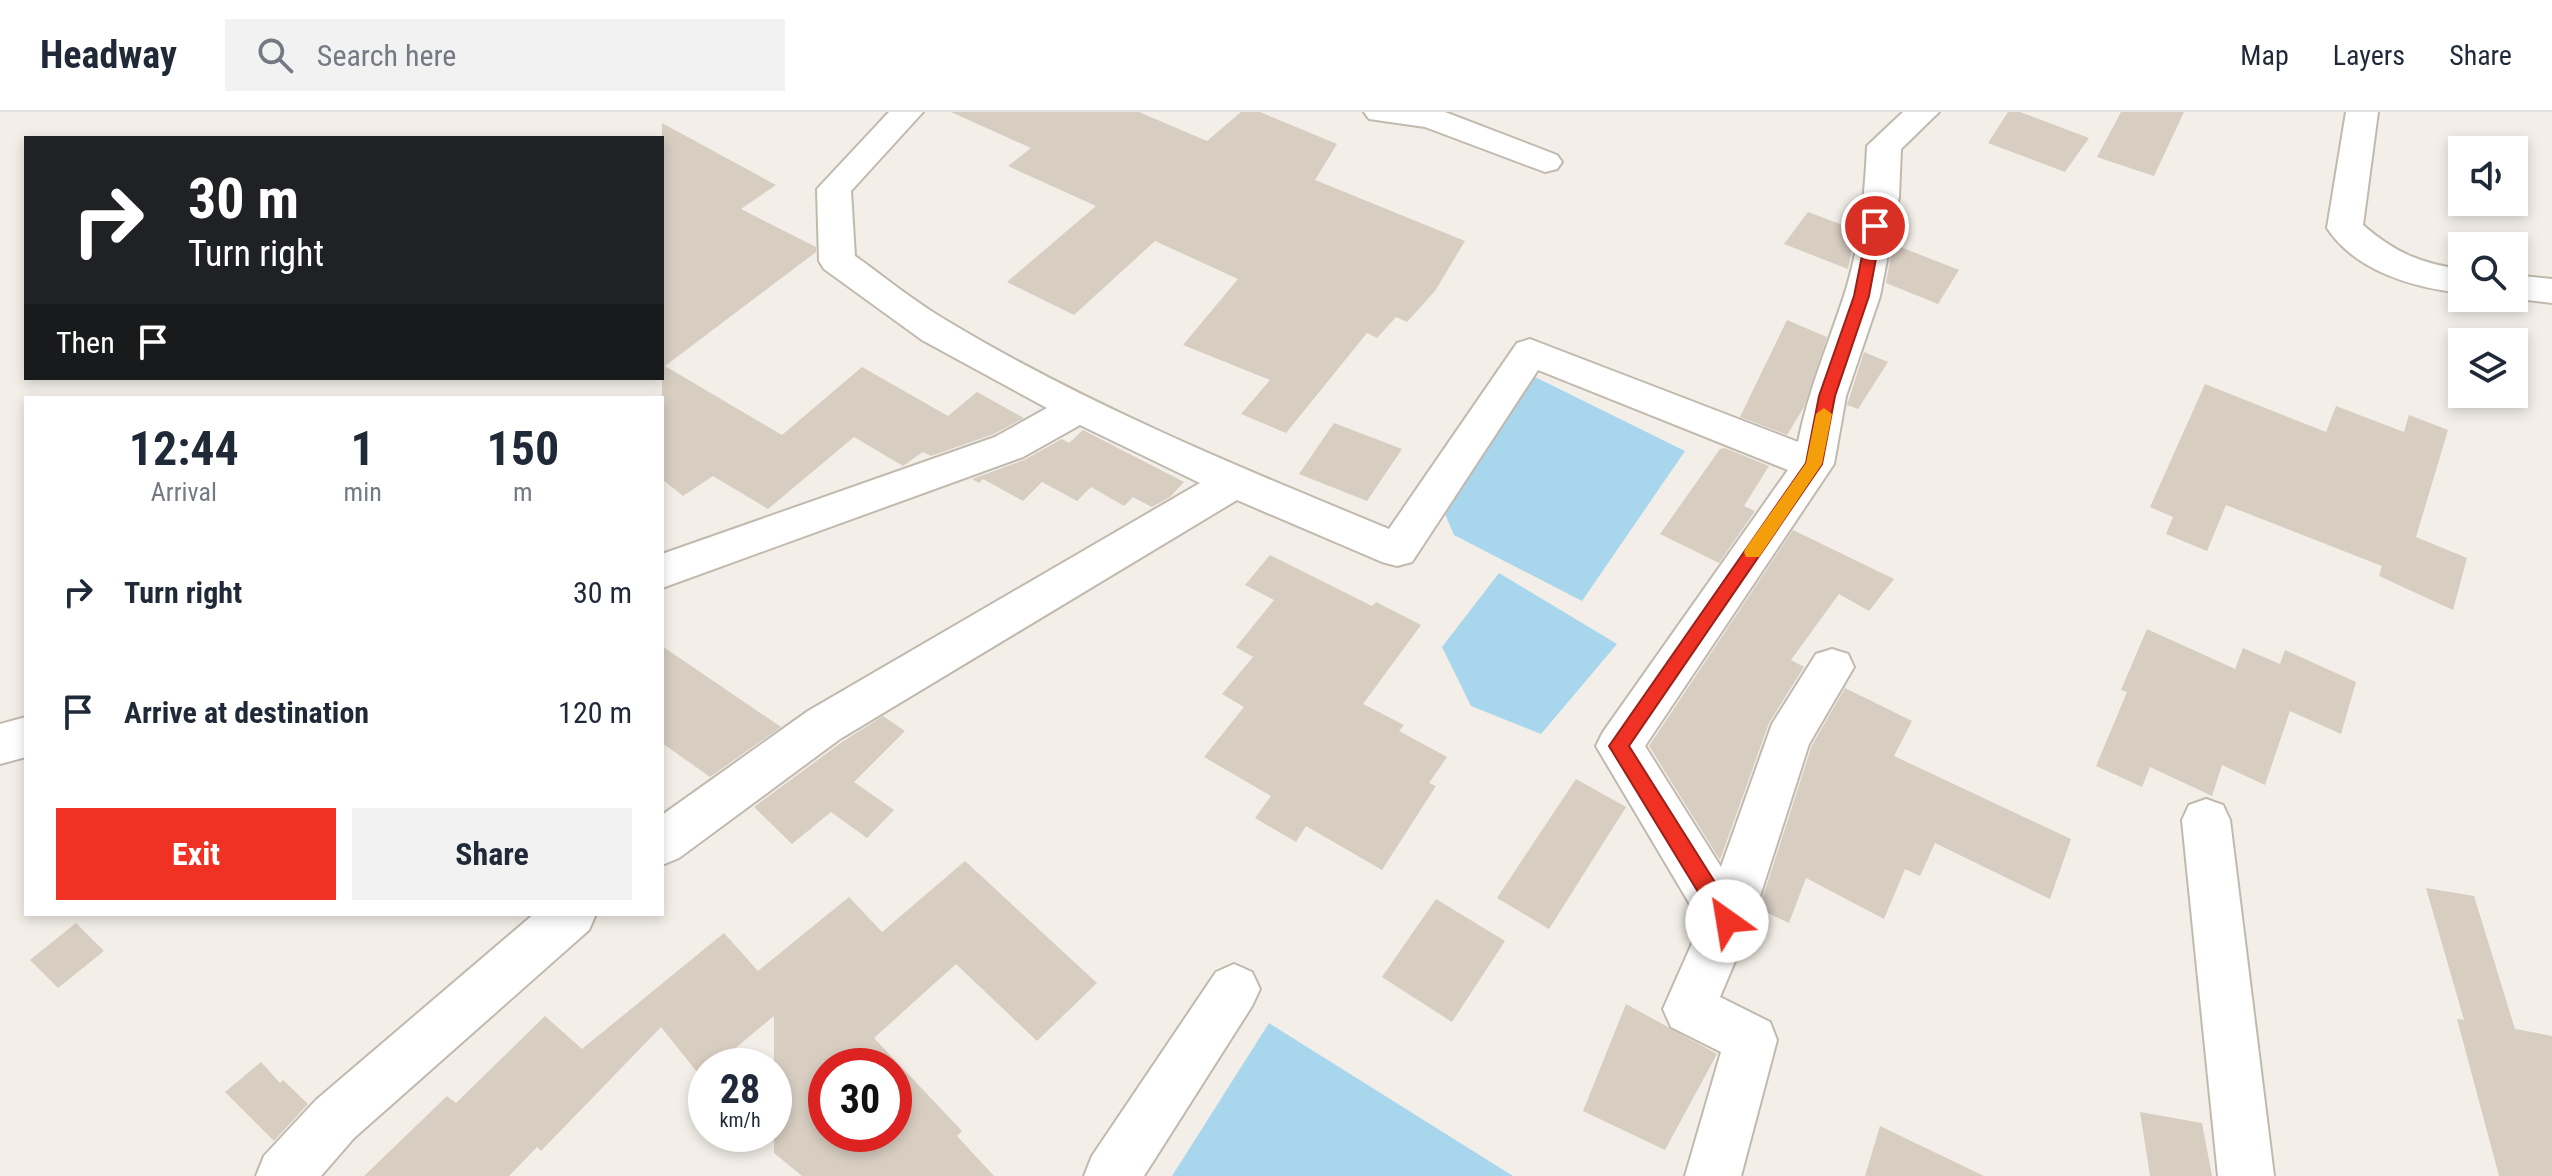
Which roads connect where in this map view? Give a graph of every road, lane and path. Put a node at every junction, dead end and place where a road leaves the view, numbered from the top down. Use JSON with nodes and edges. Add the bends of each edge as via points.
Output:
{"nodes":[{"id":1,"x":907,"y":112,"type":"edge"},
{"id":2,"x":1380,"y":112,"type":"edge"},
{"id":3,"x":1923,"y":112,"type":"edge"},
{"id":4,"x":2362,"y":112,"type":"edge"},
{"id":5,"x":1545,"y":162,"type":"dead end"},
{"id":6,"x":2448,"y":280,"type":"edge"},
{"id":7,"x":2528,"y":288,"type":"edge"},
{"id":8,"x":2552,"y":291,"type":"edge"},
{"id":9,"x":1079,"y":408,"type":"junction"},
{"id":10,"x":1814,"y":464,"type":"junction"},
{"id":11,"x":1235,"y":482,"type":"junction"},
{"id":12,"x":664,"y":570,"type":"edge"},
{"id":13,"x":1832,"y":667,"type":"dead end"},
{"id":14,"x":24,"y":738,"type":"edge"},
{"id":15,"x":0,"y":744,"type":"edge"},
{"id":16,"x":2206,"y":820,"type":"dead end"},
{"id":17,"x":664,"y":842,"type":"edge"},
{"id":18,"x":569,"y":916,"type":"edge"},
{"id":19,"x":1727,"y":921,"type":"junction"},
{"id":20,"x":1234,"y":989,"type":"dead end"},
{"id":21,"x":284,"y":1176,"type":"edge"},
{"id":22,"x":1112,"y":1176,"type":"edge"},
{"id":23,"x":1713,"y":1176,"type":"edge"},
{"id":24,"x":2246,"y":1176,"type":"edge"}],
"edges":[{"from":1,"to":9,"type":"street","via":[[834,189],[837,261],[935,331]]},
{"from":2,"to":5,"type":"street","via":[[1431,118]]},
{"from":3,"to":10,"type":"street","via":[[1884,146],[1882,197],[1862,296],[1827,396]]},
{"from":4,"to":6,"type":"street","via":[[2345,228],[2376,256]]},
{"from":7,"to":8,"type":"street"},
{"from":9,"to":11,"type":"street"},
{"from":9,"to":12,"type":"street","via":[[1009,447]]},
{"from":10,"to":11,"type":"street","via":[[1530,352],[1397,550]]},
{"from":10,"to":19,"type":"street","via":[[1619,746]]},
{"from":11,"to":17,"type":"street","via":[[824,725]]},
{"from":13,"to":19,"type":"street","via":[[1788,738]]},
{"from":14,"to":15,"type":"street"},
{"from":16,"to":24,"type":"street"},
{"from":18,"to":21,"type":"street","via":[[335,1119]]},
{"from":19,"to":23,"type":"street","via":[[1689,1009],[1751,1040]]},
{"from":20,"to":22,"type":"street"}]}
